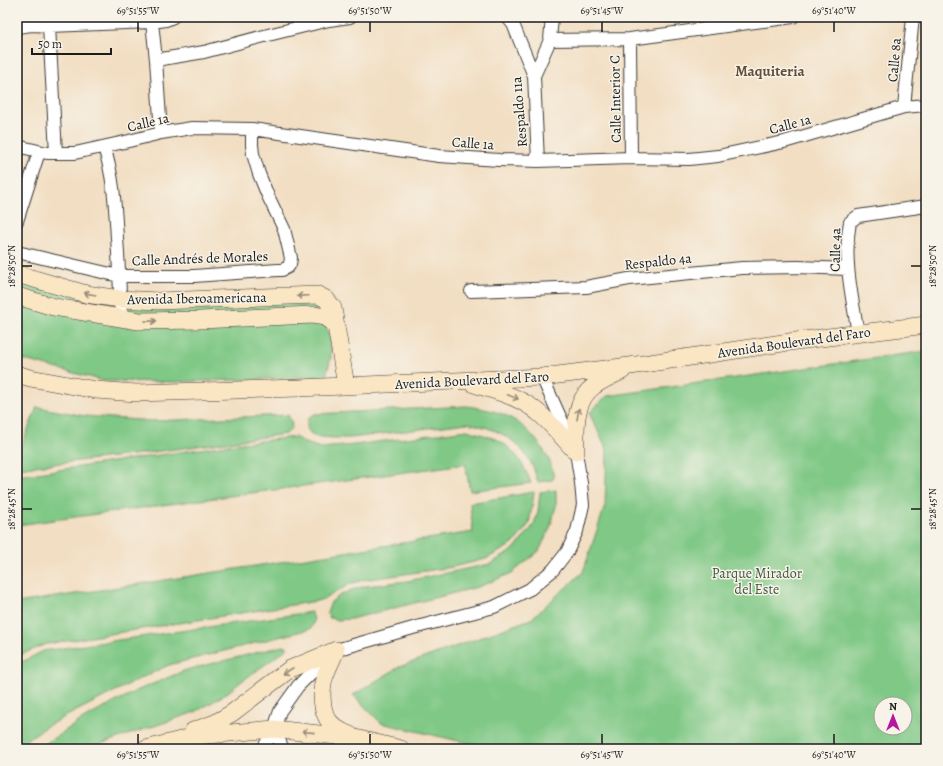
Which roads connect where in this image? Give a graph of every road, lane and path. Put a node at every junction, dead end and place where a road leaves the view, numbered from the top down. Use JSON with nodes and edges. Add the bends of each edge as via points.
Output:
{"nodes":[{"id":1,"x":173,"y":17,"type":"edge"},
{"id":2,"x":350,"y":17,"type":"edge"},
{"id":3,"x":507,"y":17,"type":"edge"},
{"id":4,"x":552,"y":17,"type":"edge"},
{"id":5,"x":793,"y":17,"type":"edge"},
{"id":6,"x":913,"y":17,"type":"edge"},
{"id":7,"x":17,"y":19,"type":"edge"},
{"id":8,"x":152,"y":22,"type":"junction"},
{"id":9,"x":32,"y":25,"type":"junction"},
{"id":10,"x":49,"y":26,"type":"junction"},
{"id":11,"x":17,"y":27,"type":"edge"},
{"id":12,"x":630,"y":39,"type":"junction"},
{"id":13,"x":550,"y":40,"type":"junction"},
{"id":14,"x":156,"y":60,"type":"junction"},
{"id":15,"x":534,"y":76,"type":"junction"},
{"id":16,"x":926,"y":105,"type":"edge"},
{"id":17,"x":904,"y":106,"type":"junction"},
{"id":18,"x":252,"y":129,"type":"junction"},
{"id":19,"x":161,"y":133,"type":"junction"},
{"id":20,"x":17,"y":146,"type":"edge"},
{"id":21,"x":104,"y":147,"type":"junction"},
{"id":22,"x":39,"y":152,"type":"junction"},
{"id":23,"x":56,"y":153,"type":"junction"},
{"id":24,"x":631,"y":158,"type":"junction"},
{"id":25,"x":538,"y":162,"type":"junction"},
{"id":26,"x":926,"y":206,"type":"edge"},
{"id":27,"x":17,"y":221,"type":"edge"},
{"id":28,"x":17,"y":252,"type":"edge"},
{"id":29,"x":848,"y":269,"type":"junction"},
{"id":30,"x":17,"y":274,"type":"edge"},
{"id":31,"x":119,"y":276,"type":"junction"},
{"id":32,"x":471,"y":291,"type":"dead end"},
{"id":33,"x":17,"y":296,"type":"edge"},
{"id":34,"x":120,"y":299,"type":"junction"},
{"id":35,"x":120,"y":318,"type":"junction"},
{"id":36,"x":926,"y":325,"type":"edge"},
{"id":37,"x":336,"y":326,"type":"junction"},
{"id":38,"x":858,"y":333,"type":"junction"},
{"id":39,"x":630,"y":366,"type":"junction"},
{"id":40,"x":17,"y":374,"type":"edge"},
{"id":41,"x":542,"y":377,"type":"junction"},
{"id":42,"x":462,"y":381,"type":"junction"},
{"id":43,"x":346,"y":386,"type":"junction"},
{"id":44,"x":576,"y":452,"type":"junction"},
{"id":45,"x":336,"y":650,"type":"junction"},
{"id":46,"x":274,"y":728,"type":"junction"},
{"id":47,"x":356,"y":738,"type":"junction"},
{"id":48,"x":150,"y":748,"type":"edge"},
{"id":49,"x":263,"y":749,"type":"edge"},
{"id":50,"x":283,"y":749,"type":"edge"},
{"id":51,"x":402,"y":749,"type":"edge"}],
"edges":[{"from":1,"to":8,"type":"street"},
{"from":2,"to":14,"type":"street","via":[[299,27],[204,52]]},
{"from":3,"to":15,"type":"street","name":"Respaldo 11a","via":[[513,24]]},
{"from":4,"to":13,"type":"street"},
{"from":5,"to":12,"type":"street"},
{"from":6,"to":17,"type":"street","name":"Calle 8a"},
{"from":7,"to":9,"type":"street"},
{"from":8,"to":10,"type":"street"},
{"from":8,"to":14,"type":"street"},
{"from":9,"to":10,"type":"street"},
{"from":9,"to":11,"type":"street"},
{"from":10,"to":23,"type":"street"},
{"from":12,"to":13,"type":"street"},
{"from":12,"to":24,"type":"street","name":"Calle Interior C"},
{"from":13,"to":15,"type":"street"},
{"from":14,"to":19,"type":"street"},
{"from":15,"to":25,"type":"street","name":"Respaldo 11a"},
{"from":16,"to":17,"type":"street","name":"Calle 1a"},
{"from":17,"to":24,"type":"street","name":"Calle 1a","via":[[784,142],[718,156],[689,159]]},
{"from":18,"to":19,"type":"street","name":"Calle 1a","via":[[192,128]]},
{"from":18,"to":25,"type":"street","name":"Calle 1a","via":[[439,156]]},
{"from":18,"to":31,"type":"street","name":"Calle Andrés de Morales","via":[[253,154],[265,189],[284,229],[291,258],[288,267],[282,270],[194,276]]},
{"from":19,"to":21,"type":"street","name":"Calle 1a"},
{"from":20,"to":22,"type":"street","name":"Calle 1a"},
{"from":21,"to":23,"type":"street","name":"Calle 1a","via":[[75,153]]},
{"from":21,"to":31,"type":"street","via":[[114,191]]},
{"from":22,"to":23,"type":"street","name":"Calle 1a"},
{"from":22,"to":27,"type":"street"},
{"from":24,"to":25,"type":"street","name":"Calle 1a"},
{"from":26,"to":29,"type":"street","name":"Calle 4a","via":[[858,216],[850,222]]},
{"from":28,"to":31,"type":"street","name":"Calle Andrés de Morales"},
{"from":29,"to":32,"type":"street","name":"Respaldo 4a","via":[[742,268],[629,279],[586,287]]},
{"from":29,"to":38,"type":"street","name":"Calle 4a"},
{"from":34,"to":30,"type":"street","name":"Avenida Iberoamericana","one_way":true,"via":[[86,294]]},
{"from":31,"to":34,"type":"street"},
{"from":33,"to":35,"type":"street","name":"Avenida Iberoamericana","via":[[54,307]]},
{"from":34,"to":35,"type":"street"},
{"from":37,"to":34,"type":"street","name":"Avenida Iberoamericana","one_way":true,"via":[[333,308],[318,295],[158,301]]},
{"from":35,"to":37,"type":"street","name":"Avenida Iberoamericana","one_way":true,"via":[[139,321],[313,315],[325,317]]},
{"from":36,"to":38,"type":"street","name":"Avenida Boulevard del Faro"},
{"from":37,"to":43,"type":"street","name":"Avenida Iberoamericana"},
{"from":38,"to":39,"type":"street","name":"Avenida Boulevard del Faro"},
{"from":39,"to":41,"type":"street","name":"Avenida Boulevard del Faro"},
{"from":44,"to":39,"type":"street","one_way":true,"via":[[578,410],[583,396],[593,386]]},
{"from":40,"to":43,"type":"street","name":"Avenida Boulevard del Faro","via":[[96,390],[136,393]]},
{"from":41,"to":42,"type":"street","name":"Avenida Boulevard del Faro"},
{"from":41,"to":44,"type":"street"},
{"from":42,"to":43,"type":"street","name":"Avenida Boulevard del Faro"},
{"from":42,"to":44,"type":"street","one_way":true,"via":[[522,401],[540,414]]},
{"from":44,"to":45,"type":"street","via":[[583,505],[577,531],[567,552],[553,570],[530,589],[494,607]]},
{"from":45,"to":46,"type":"street","via":[[298,686],[280,711]]},
{"from":45,"to":47,"type":"street","via":[[324,676],[322,696],[326,716],[333,726]]},
{"from":45,"to":48,"type":"street","one_way":true,"via":[[290,669],[215,723]]},
{"from":47,"to":46,"type":"street","one_way":true},
{"from":46,"to":48,"type":"street","via":[[196,736]]},
{"from":46,"to":49,"type":"street"},
{"from":46,"to":50,"type":"street"},
{"from":47,"to":51,"type":"street"}]}
